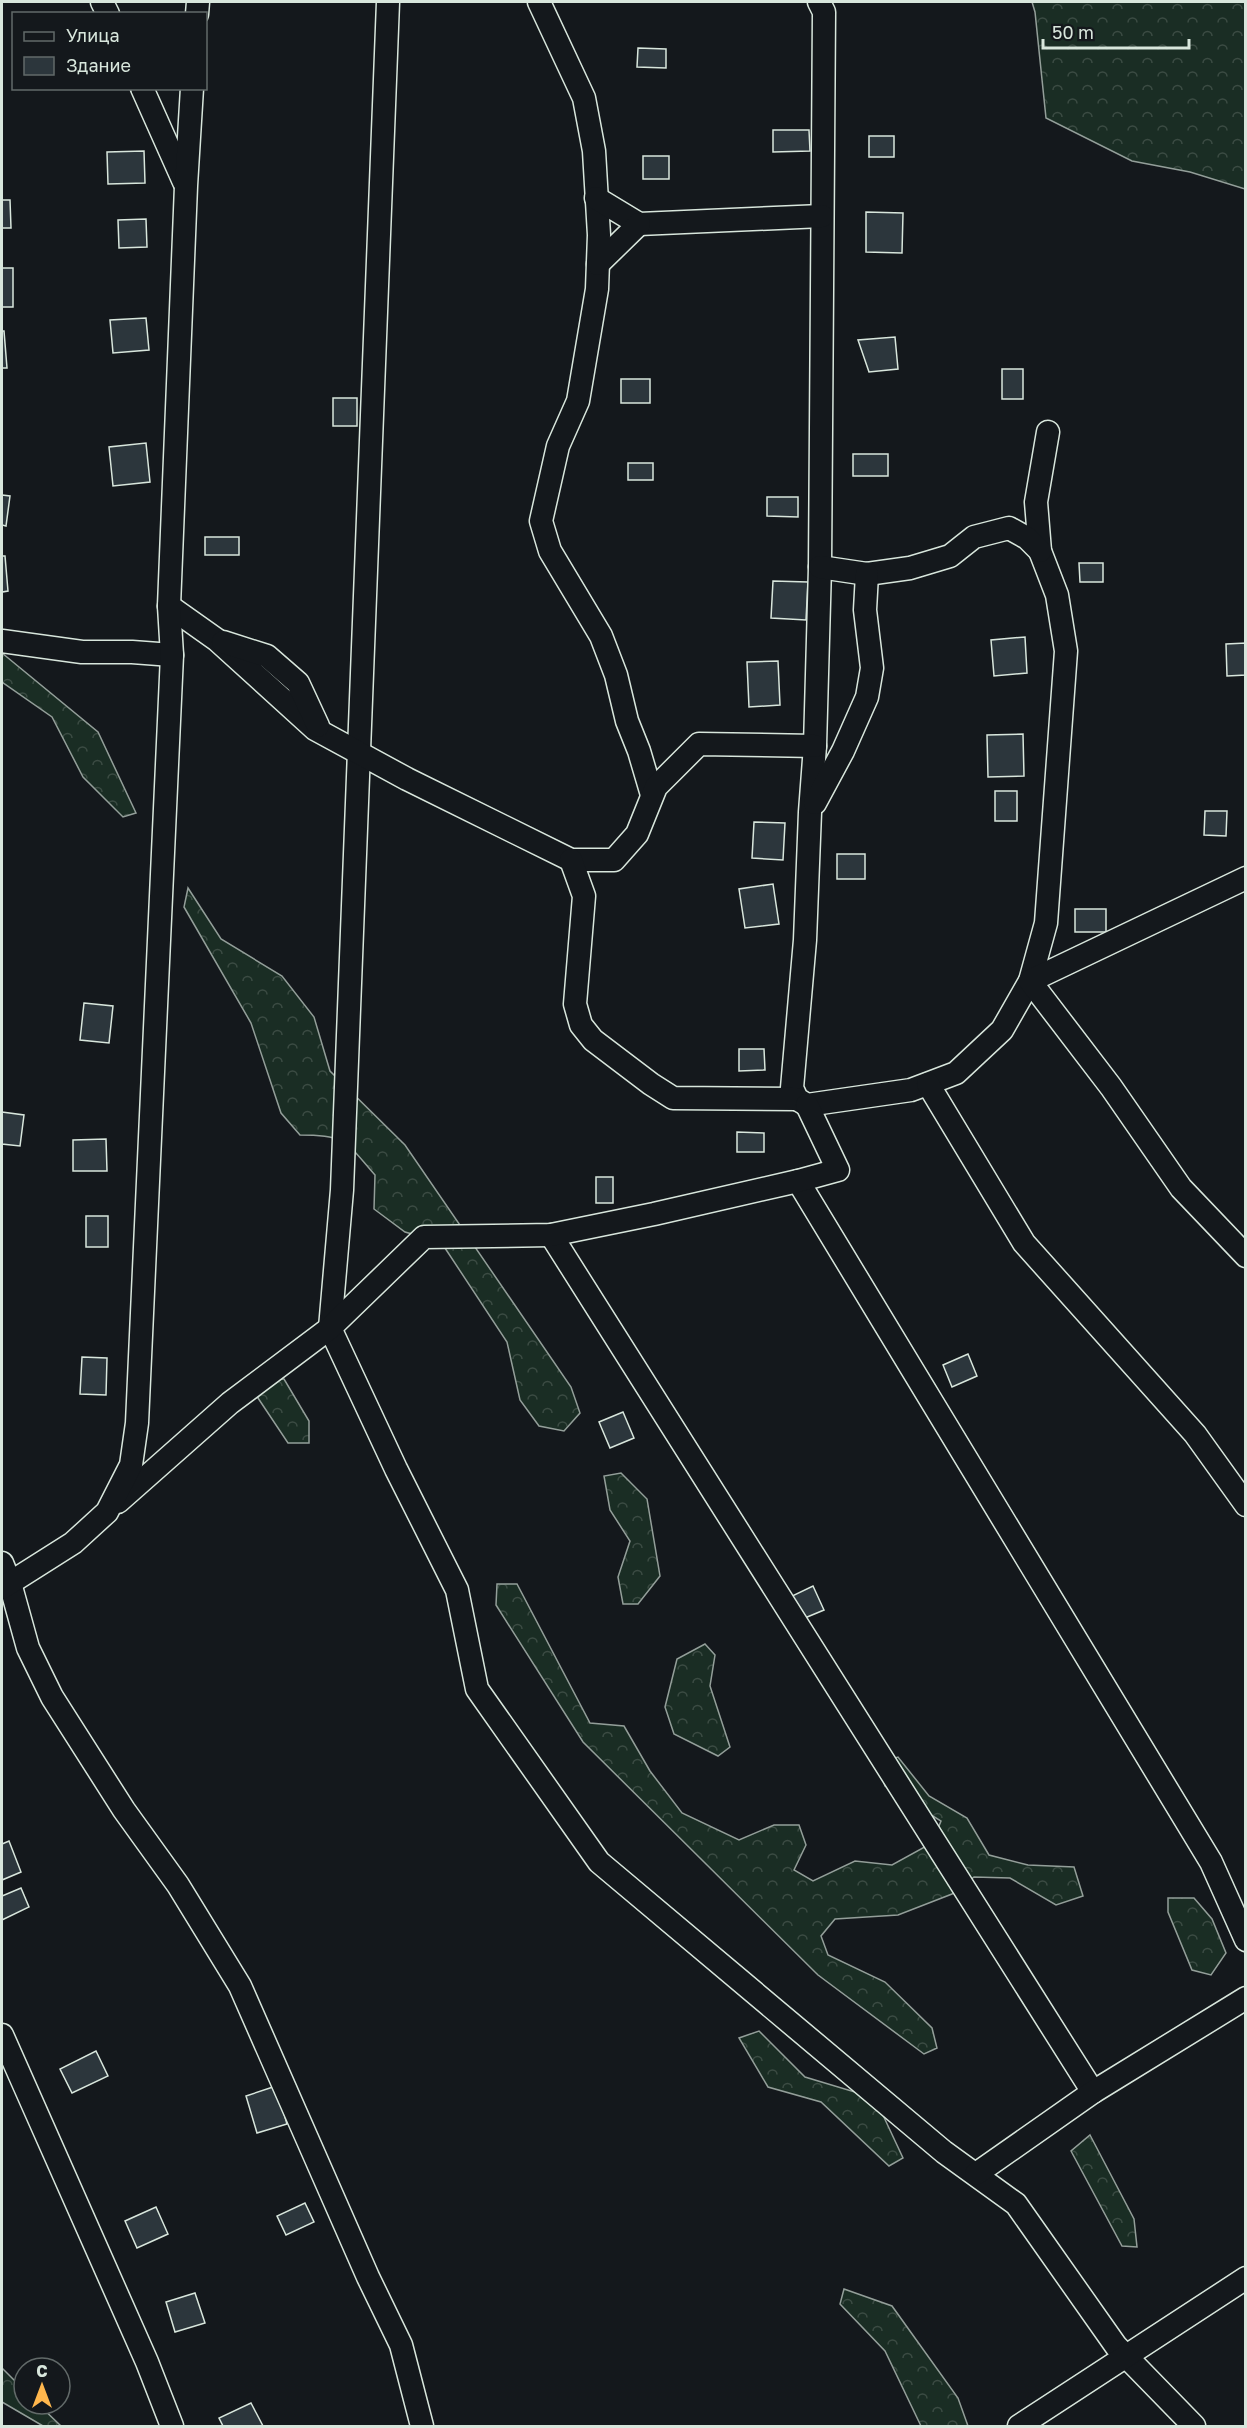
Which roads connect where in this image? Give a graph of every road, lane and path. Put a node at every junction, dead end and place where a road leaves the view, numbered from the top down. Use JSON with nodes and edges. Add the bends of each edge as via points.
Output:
{"nodes":[{"id":1,"x":388,"y":2,"type":"edge"},
{"id":2,"x":539,"y":2,"type":"edge"},
{"id":3,"x":819,"y":2,"type":"edge"},
{"id":4,"x":143,"y":90,"type":"edge"},
{"id":5,"x":192,"y":90,"type":"edge"},
{"id":6,"x":186,"y":186,"type":"junction"},
{"id":7,"x":596,"y":198,"type":"junction"},
{"id":8,"x":822,"y":216,"type":"junction"},
{"id":9,"x":639,"y":224,"type":"junction"},
{"id":10,"x":598,"y":264,"type":"junction"},
{"id":11,"x":1048,"y":432,"type":"dead end"},
{"id":12,"x":1036,"y":502,"type":"junction"},
{"id":13,"x":1009,"y":528,"type":"junction"},
{"id":14,"x":1040,"y":552,"type":"junction"},
{"id":15,"x":820,"y":567,"type":"junction"},
{"id":16,"x":867,"y":573,"type":"junction"},
{"id":17,"x":169,"y":606,"type":"junction"},
{"id":18,"x":2,"y":641,"type":"edge"},
{"id":19,"x":172,"y":655,"type":"junction"},
{"id":20,"x":816,"y":720,"type":"junction"},
{"id":21,"x":815,"y":746,"type":"junction"},
{"id":22,"x":359,"y":753,"type":"junction"},
{"id":23,"x":839,"y":759,"type":"junction"},
{"id":24,"x":651,"y":795,"type":"junction"},
{"id":25,"x":810,"y":812,"type":"junction"},
{"id":26,"x":571,"y":860,"type":"junction"},
{"id":27,"x":1244,"y":883,"type":"edge"},
{"id":28,"x":1030,"y":981,"type":"junction"},
{"id":29,"x":928,"y":1084,"type":"junction"},
{"id":30,"x":802,"y":1102,"type":"junction"},
{"id":31,"x":798,"y":1181,"type":"junction"},
{"id":32,"x":551,"y":1235,"type":"junction"},
{"id":33,"x":1245,"y":1256,"type":"edge"},
{"id":34,"x":330,"y":1328,"type":"junction"},
{"id":35,"x":1245,"y":1505,"type":"edge"},
{"id":36,"x":107,"y":1512,"type":"junction"},
{"id":37,"x":4,"y":1578,"type":"edge"},
{"id":38,"x":1245,"y":1940,"type":"edge"},
{"id":39,"x":1245,"y":1998,"type":"edge"},
{"id":40,"x":2,"y":2035,"type":"edge"},
{"id":41,"x":1093,"y":2092,"type":"junction"},
{"id":42,"x":976,"y":2174,"type":"junction"},
{"id":43,"x":1245,"y":2278,"type":"edge"},
{"id":44,"x":1126,"y":2356,"type":"junction"},
{"id":45,"x":172,"y":2427,"type":"edge"},
{"id":46,"x":422,"y":2427,"type":"edge"},
{"id":47,"x":1019,"y":2427,"type":"edge"},
{"id":48,"x":1194,"y":2427,"type":"edge"}],
"edges":[{"from":1,"to":22,"type":"street"},
{"from":2,"to":7,"type":"street","via":[[584,98],[594,152]]},
{"from":3,"to":8,"type":"street","via":[[824,12]]},
{"from":4,"to":6,"type":"street"},
{"from":5,"to":6,"type":"street"},
{"from":6,"to":17,"type":"street"},
{"from":7,"to":9,"type":"street"},
{"from":7,"to":10,"type":"street"},
{"from":8,"to":9,"type":"street"},
{"from":8,"to":15,"type":"street"},
{"from":9,"to":10,"type":"street"},
{"from":10,"to":24,"type":"street","via":[[578,401],[558,446],[541,521],[550,551],[601,636]]},
{"from":11,"to":12,"type":"street"},
{"from":12,"to":13,"type":"street","via":[[1028,516]]},
{"from":12,"to":14,"type":"street"},
{"from":13,"to":14,"type":"street","via":[[1028,538]]},
{"from":13,"to":16,"type":"street","via":[[974,537],[950,556],[910,568]]},
{"from":14,"to":28,"type":"street","via":[[1057,595],[1066,651],[1046,923]]},
{"from":15,"to":16,"type":"street"},
{"from":15,"to":20,"type":"street"},
{"from":16,"to":23,"type":"street","via":[[865,609],[872,668],[867,697]]},
{"from":17,"to":19,"type":"street"},
{"from":17,"to":22,"type":"street","via":[[217,640],[321,733]]},
{"from":18,"to":19,"type":"street","via":[[82,652]]},
{"from":19,"to":36,"type":"street","via":[[137,1422],[131,1465]]},
{"from":20,"to":21,"type":"street"},
{"from":20,"to":23,"type":"street"},
{"from":21,"to":24,"type":"street","via":[[699,744]]},
{"from":21,"to":25,"type":"street"},
{"from":22,"to":26,"type":"street"},
{"from":22,"to":34,"type":"street","via":[[342,1190]]},
{"from":23,"to":25,"type":"street"},
{"from":24,"to":26,"type":"street","via":[[637,834],[614,860]]},
{"from":25,"to":30,"type":"street","via":[[805,940],[792,1088]]},
{"from":26,"to":30,"type":"street","via":[[584,896],[575,1004],[581,1025],[593,1040],[674,1098]]},
{"from":27,"to":28,"type":"street"},
{"from":28,"to":29,"type":"street","via":[[1002,1030],[956,1073]]},
{"from":28,"to":33,"type":"street","via":[[1181,1188]]},
{"from":29,"to":30,"type":"street","via":[[911,1090]]},
{"from":29,"to":35,"type":"street","via":[[1024,1243],[1195,1434]]},
{"from":30,"to":31,"type":"street","via":[[838,1170]]},
{"from":31,"to":32,"type":"street"},
{"from":31,"to":38,"type":"street","via":[[1211,1862]]},
{"from":32,"to":34,"type":"street","via":[[424,1237]]},
{"from":32,"to":41,"type":"street"},
{"from":34,"to":36,"type":"street","via":[[230,1403]]},
{"from":34,"to":42,"type":"street","via":[[457,1590],[477,1689],[599,1862],[944,2152]]},
{"from":36,"to":37,"type":"street","via":[[73,1543]]},
{"from":37,"to":46,"type":"street","via":[[28,1648],[52,1697],[240,1986],[401,2345]]},
{"from":39,"to":41,"type":"street"},
{"from":40,"to":45,"type":"street"},
{"from":41,"to":42,"type":"street"},
{"from":42,"to":44,"type":"street","via":[[1016,2204]]},
{"from":43,"to":44,"type":"street"},
{"from":44,"to":47,"type":"street"},
{"from":44,"to":48,"type":"street"}]}
